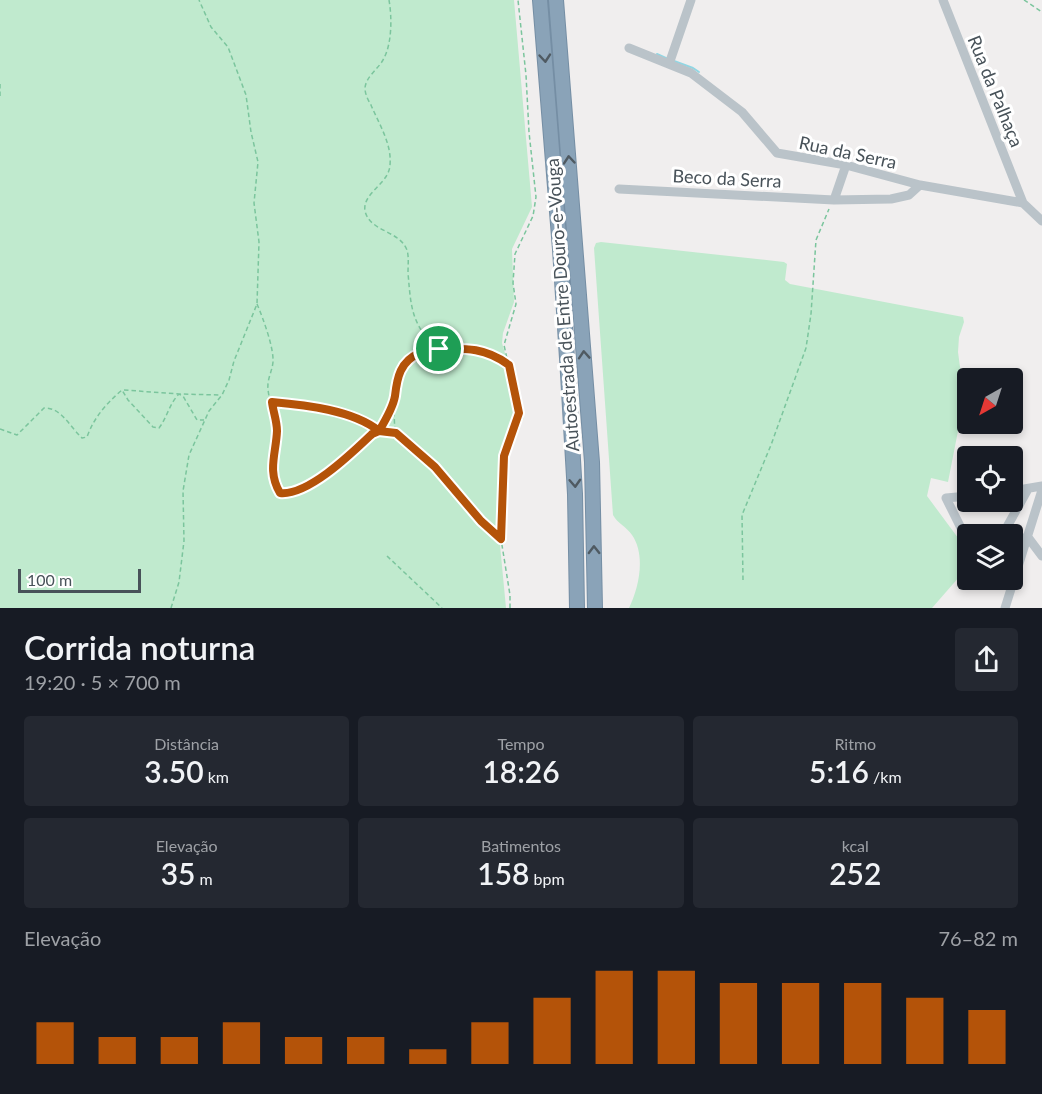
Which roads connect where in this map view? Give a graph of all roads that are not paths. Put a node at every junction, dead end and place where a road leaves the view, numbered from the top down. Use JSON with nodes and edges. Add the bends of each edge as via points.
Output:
{"nodes":[{"id":1,"x":540,"y":0,"type":"edge"},
{"id":2,"x":556,"y":0,"type":"edge"},
{"id":3,"x":692,"y":0,"type":"edge"},
{"id":4,"x":943,"y":0,"type":"edge"},
{"id":5,"x":628,"y":48,"type":"dead end"},
{"id":6,"x":669,"y":64,"type":"junction"},
{"id":7,"x":846,"y":165,"type":"junction"},
{"id":8,"x":920,"y":185,"type":"junction"},
{"id":9,"x":620,"y":189,"type":"dead end"},
{"id":10,"x":834,"y":200,"type":"junction"},
{"id":11,"x":1023,"y":203,"type":"junction"},
{"id":12,"x":1042,"y":221,"type":"edge"},
{"id":13,"x":1042,"y":486,"type":"edge"},
{"id":14,"x":1028,"y":489,"type":"junction"},
{"id":15,"x":1023,"y":490,"type":"edge"},
{"id":16,"x":1042,"y":490,"type":"edge"},
{"id":17,"x":957,"y":497,"type":"edge"},
{"id":18,"x":958,"y":524,"type":"edge"},
{"id":19,"x":1009,"y":524,"type":"edge"},
{"id":20,"x":1027,"y":536,"type":"junction"},
{"id":21,"x":1042,"y":556,"type":"edge"},
{"id":22,"x":576,"y":608,"type":"edge"},
{"id":23,"x":595,"y":608,"type":"edge"},
{"id":24,"x":1005,"y":608,"type":"edge"}],
"edges":[{"from":1,"to":22,"type":"highway","name":"Autoestrada de Entre Douro-e-Vouga","one_way":true,"via":[[568,374]]},
{"from":23,"to":2,"type":"highway","name":"Autoestrada de Entre Douro-e-Vouga","one_way":true,"via":[[592,462]]},
{"from":3,"to":6,"type":"street"},
{"from":4,"to":11,"type":"street","name":"Rua da Palhaça"},
{"from":5,"to":6,"type":"street","name":"Rua da Serra"},
{"from":6,"to":7,"type":"street","name":"Rua da Serra","via":[[691,73],[741,111],[777,153]]},
{"from":7,"to":8,"type":"street","name":"Rua da Serra"},
{"from":7,"to":10,"type":"street"},
{"from":8,"to":10,"type":"street","name":"Beco da Serra","via":[[909,195],[891,200]]},
{"from":8,"to":11,"type":"street","name":"Rua da Serra"},
{"from":9,"to":10,"type":"street","name":"Beco da Serra"},
{"from":11,"to":12,"type":"street","name":"Rua da Palhaça"},
{"from":13,"to":14,"type":"street"},
{"from":14,"to":15,"type":"street"},
{"from":14,"to":19,"type":"street"},
{"from":16,"to":20,"type":"street"},
{"from":17,"to":18,"type":"street","via":[[946,498]]},
{"from":20,"to":21,"type":"street"},
{"from":20,"to":24,"type":"street"}]}
